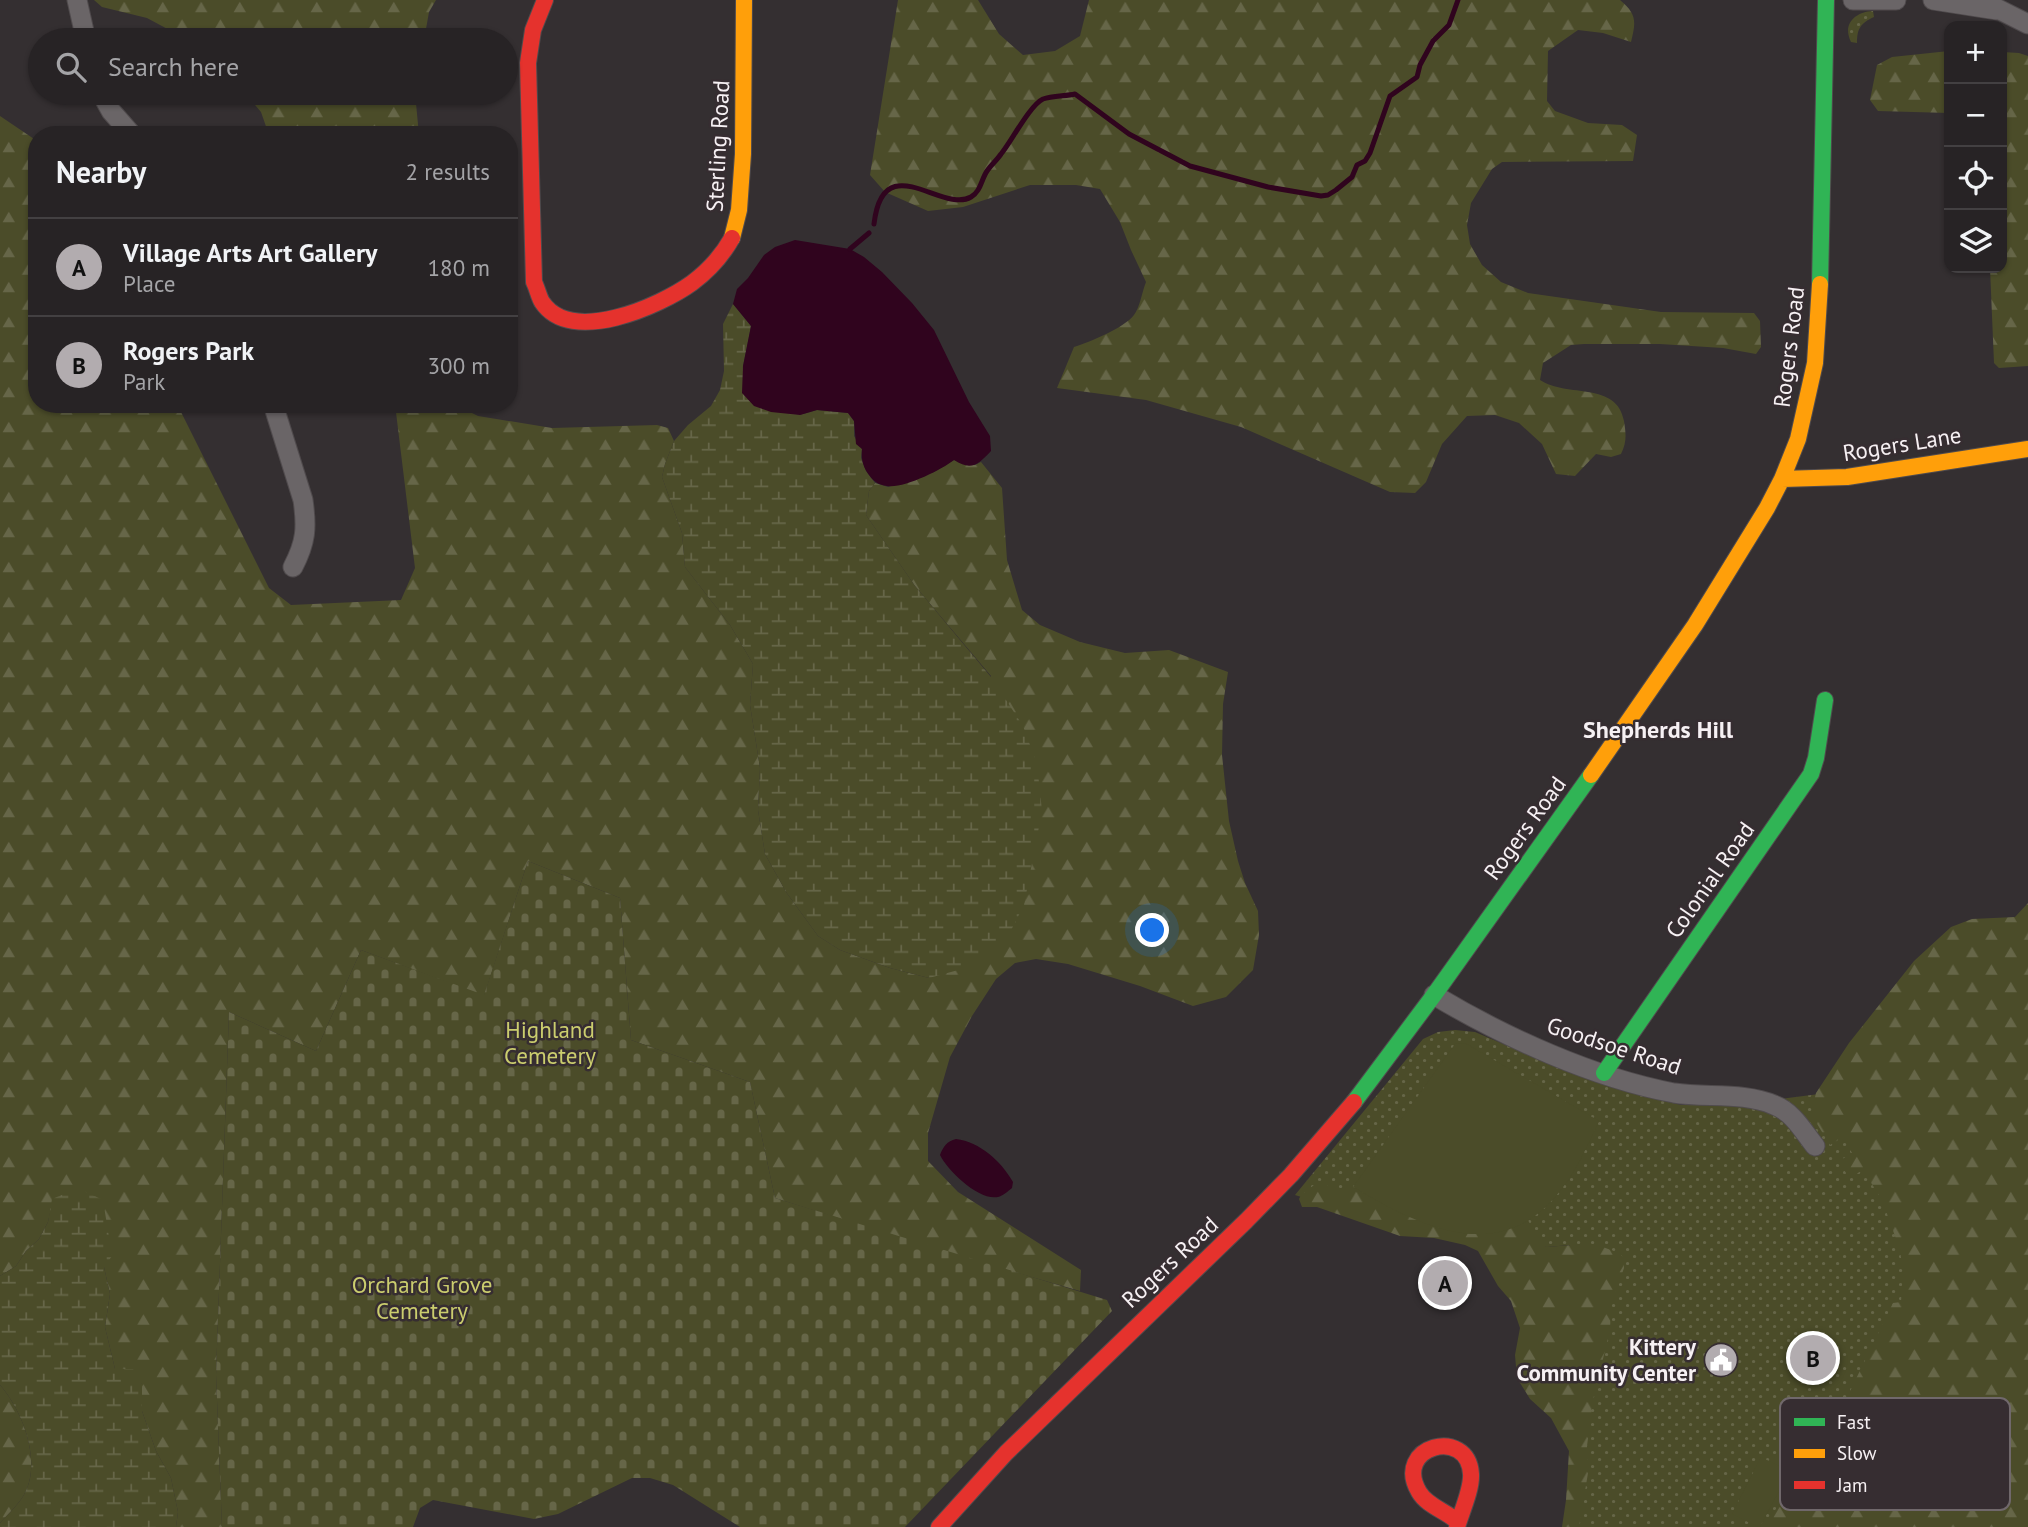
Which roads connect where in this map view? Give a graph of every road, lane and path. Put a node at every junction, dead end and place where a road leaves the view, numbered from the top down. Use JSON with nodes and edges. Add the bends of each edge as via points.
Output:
{"nodes":[{"id":1,"x":77,"y":0,"type":"edge"},
{"id":2,"x":545,"y":0,"type":"edge"},
{"id":3,"x":744,"y":0,"type":"edge"},
{"id":4,"x":1826,"y":0,"type":"edge"},
{"id":5,"x":1853,"y":0,"type":"edge"},
{"id":6,"x":1895,"y":0,"type":"edge"},
{"id":7,"x":1933,"y":0,"type":"edge"},
{"id":8,"x":1989,"y":5,"type":"edge"},
{"id":9,"x":2028,"y":24,"type":"edge"},
{"id":10,"x":83,"y":28,"type":"edge"},
{"id":11,"x":108,"y":105,"type":"edge"},
{"id":12,"x":124,"y":126,"type":"edge"},
{"id":13,"x":276,"y":413,"type":"edge"},
{"id":14,"x":2028,"y":449,"type":"edge"},
{"id":15,"x":1782,"y":479,"type":"junction"},
{"id":16,"x":293,"y":567,"type":"dead end"},
{"id":17,"x":1825,"y":700,"type":"dead end"},
{"id":18,"x":1434,"y":995,"type":"junction"},
{"id":19,"x":1604,"y":1073,"type":"junction"},
{"id":20,"x":1815,"y":1146,"type":"dead end"},
{"id":21,"x":1458,"y":1525,"type":"edge"},
{"id":22,"x":939,"y":1527,"type":"edge"}],
"edges":[{"from":1,"to":10,"type":"street"},
{"from":2,"to":3,"type":"main road","name":"Sterling Road","via":[[533,27],[528,62],[533,270],[543,305],[555,315],[576,321],[599,321],[656,305],[705,272],[727,246],[737,219],[744,134]]},
{"from":4,"to":15,"type":"main road","name":"Rogers Road","via":[[1817,344],[1803,423]]},
{"from":5,"to":6,"type":"street"},
{"from":7,"to":8,"type":"street"},
{"from":8,"to":9,"type":"street"},
{"from":11,"to":12,"type":"street"},
{"from":13,"to":16,"type":"street","via":[[305,516],[304,542]]},
{"from":14,"to":15,"type":"main road","name":"Rogers Lane","via":[[1847,477]]},
{"from":15,"to":18,"type":"main road","name":"Rogers Road","via":[[1695,625]]},
{"from":17,"to":19,"type":"main road","name":"Colonial Road","via":[[1811,774]]},
{"from":18,"to":19,"type":"street","name":"Goodsoe Road","via":[[1544,1051]]},
{"from":18,"to":22,"type":"main road","name":"Rogers Road","via":[[1338,1122],[1291,1175],[1018,1441]]},
{"from":19,"to":20,"type":"street","name":"Goodsoe Road","via":[[1675,1093],[1774,1105],[1786,1112]]},
{"from":21,"to":21,"type":"main road","via":[[1471,1480],[1469,1464],[1453,1447],[1429,1448],[1415,1464],[1415,1483],[1424,1499]]}]}
